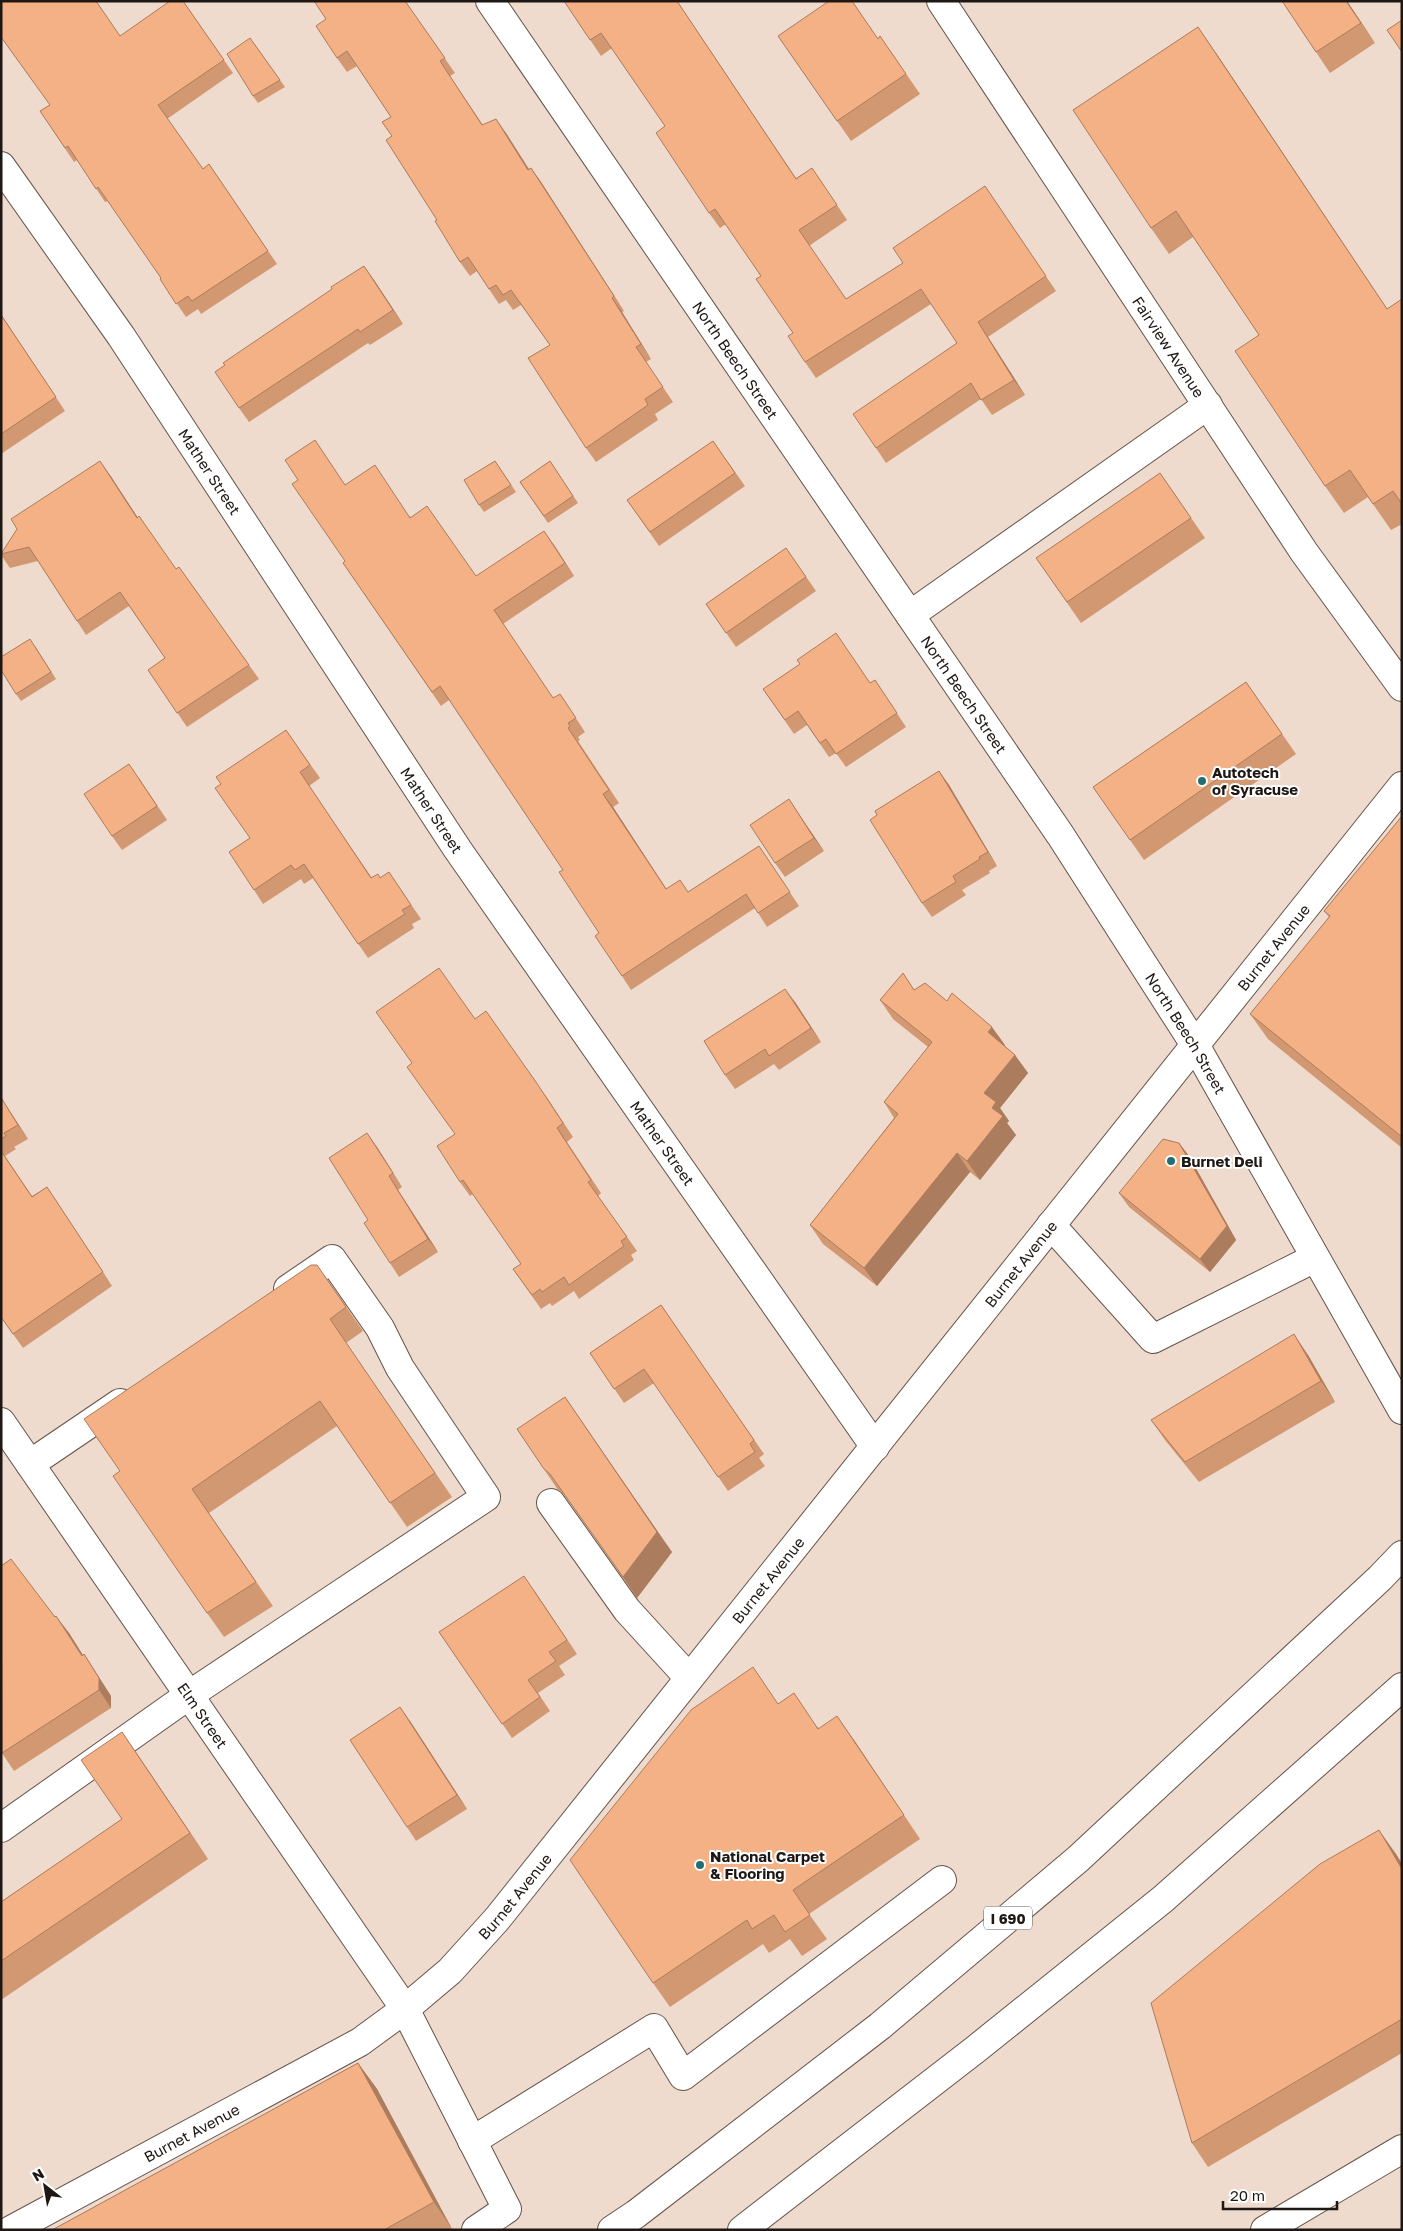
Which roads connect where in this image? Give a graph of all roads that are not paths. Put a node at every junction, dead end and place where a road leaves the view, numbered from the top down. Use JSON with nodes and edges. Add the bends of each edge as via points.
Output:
{"nodes":[{"id":1,"x":490,"y":1,"type":"edge"},
{"id":2,"x":942,"y":1,"type":"edge"},
{"id":3,"x":1,"y":166,"type":"edge"},
{"id":4,"x":1208,"y":405,"type":"junction"},
{"id":5,"x":910,"y":615,"type":"junction"},
{"id":6,"x":1402,"y":687,"type":"edge"},
{"id":7,"x":1402,"y":786,"type":"edge"},
{"id":8,"x":1195,"y":1045,"type":"junction"},
{"id":9,"x":1051,"y":1225,"type":"junction"},
{"id":10,"x":1315,"y":1258,"type":"junction"},
{"id":11,"x":266,"y":1303,"type":"edge"},
{"id":12,"x":144,"y":1386,"type":"edge"},
{"id":13,"x":1402,"y":1410,"type":"edge"},
{"id":14,"x":1,"y":1422,"type":"edge"},
{"id":15,"x":874,"y":1447,"type":"junction"},
{"id":16,"x":30,"y":1464,"type":"junction"},
{"id":17,"x":551,"y":1503,"type":"edge"},
{"id":18,"x":1402,"y":1555,"type":"edge"},
{"id":19,"x":689,"y":1678,"type":"junction"},
{"id":20,"x":1402,"y":1687,"type":"edge"},
{"id":21,"x":189,"y":1695,"type":"junction"},
{"id":22,"x":1,"y":1828,"type":"edge"},
{"id":23,"x":942,"y":1880,"type":"dead end"},
{"id":24,"x":405,"y":2009,"type":"junction"},
{"id":25,"x":472,"y":2141,"type":"junction"},
{"id":26,"x":1402,"y":2149,"type":"edge"},
{"id":27,"x":11,"y":2230,"type":"edge"},
{"id":28,"x":476,"y":2230,"type":"edge"},
{"id":29,"x":612,"y":2230,"type":"edge"},
{"id":30,"x":742,"y":2230,"type":"edge"},
{"id":31,"x":1265,"y":2230,"type":"edge"}],
"edges":[{"from":1,"to":5,"type":"main road","name":"North Beech Street"},
{"from":2,"to":4,"type":"main road","name":"Fairview Avenue"},
{"from":3,"to":15,"type":"main road","name":"Mather Street","via":[[120,336],[458,850]]},
{"from":4,"to":5,"type":"main road"},
{"from":4,"to":6,"type":"main road","name":"Fairview Avenue","via":[[1304,552]]},
{"from":5,"to":8,"type":"main road","name":"North Beech Street","via":[[1061,836]]},
{"from":7,"to":8,"type":"main road","name":"Burnet Avenue"},
{"from":8,"to":9,"type":"main road","name":"Burnet Avenue"},
{"from":8,"to":10,"type":"main road","name":"North Beech Street"},
{"from":9,"to":10,"type":"main road","via":[[1153,1339]]},
{"from":9,"to":15,"type":"main road","name":"Burnet Avenue"},
{"from":10,"to":13,"type":"main road","name":"North Beech Street"},
{"from":11,"to":21,"type":"main road","via":[[332,1259],[380,1328],[400,1368],[486,1497]]},
{"from":12,"to":16,"type":"main road"},
{"from":14,"to":16,"type":"main road","name":"Elm Street"},
{"from":15,"to":19,"type":"main road","name":"Burnet Avenue"},
{"from":16,"to":21,"type":"main road","name":"Elm Street"},
{"from":17,"to":19,"type":"main road","via":[[627,1610]]},
{"from":18,"to":29,"type":"main road","number":"I 690","via":[[1071,1865],[880,2026]]},
{"from":19,"to":24,"type":"main road","name":"Burnet Avenue","via":[[497,1919],[450,1971]]},
{"from":20,"to":30,"type":"main road","via":[[1163,1899]]},
{"from":21,"to":22,"type":"main road"},
{"from":21,"to":24,"type":"main road","name":"Elm Street"},
{"from":23,"to":25,"type":"main road","via":[[683,2076],[654,2028]]},
{"from":24,"to":25,"type":"main road","name":"Elm Street"},
{"from":24,"to":27,"type":"main road","name":"Burnet Avenue","via":[[360,2042]]},
{"from":25,"to":28,"type":"main road","name":"Elm Street","via":[[507,2209]]},
{"from":26,"to":31,"type":"main road"}]}
